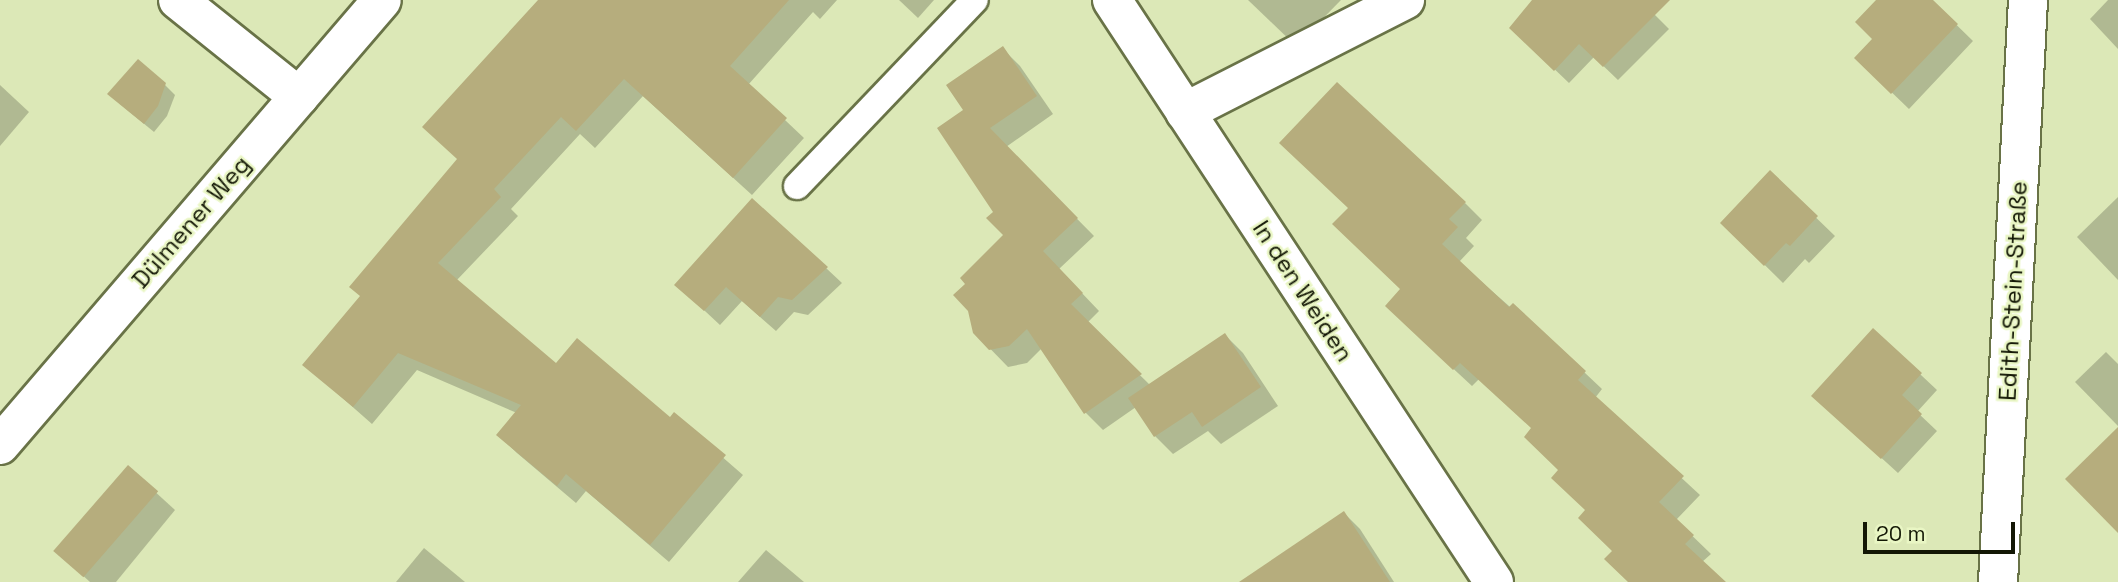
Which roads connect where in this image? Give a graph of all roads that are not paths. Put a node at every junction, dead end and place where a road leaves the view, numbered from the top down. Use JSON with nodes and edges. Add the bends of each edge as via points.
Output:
{"nodes":[{"id":1,"x":178,"y":0,"type":"edge"},
{"id":2,"x":382,"y":0,"type":"edge"},
{"id":3,"x":975,"y":0,"type":"edge"},
{"id":4,"x":1112,"y":0,"type":"edge"},
{"id":5,"x":1405,"y":0,"type":"edge"},
{"id":6,"x":2028,"y":0,"type":"edge"},
{"id":7,"x":299,"y":97,"type":"junction"},
{"id":8,"x":1185,"y":111,"type":"junction"},
{"id":9,"x":797,"y":187,"type":"dead end"},
{"id":10,"x":0,"y":444,"type":"edge"},
{"id":11,"x":1494,"y":582,"type":"edge"},
{"id":12,"x":1998,"y":582,"type":"edge"}],
"edges":[{"from":1,"to":7,"type":"street"},
{"from":2,"to":7,"type":"street","name":"Dülmener Weg"},
{"from":3,"to":9,"type":"lane"},
{"from":4,"to":8,"type":"street","name":"In den Weiden"},
{"from":5,"to":8,"type":"street"},
{"from":6,"to":12,"type":"street","name":"Edith-Stein-Straße"},
{"from":7,"to":10,"type":"street","name":"Dülmener Weg"},
{"from":8,"to":11,"type":"street","name":"In den Weiden"}]}
